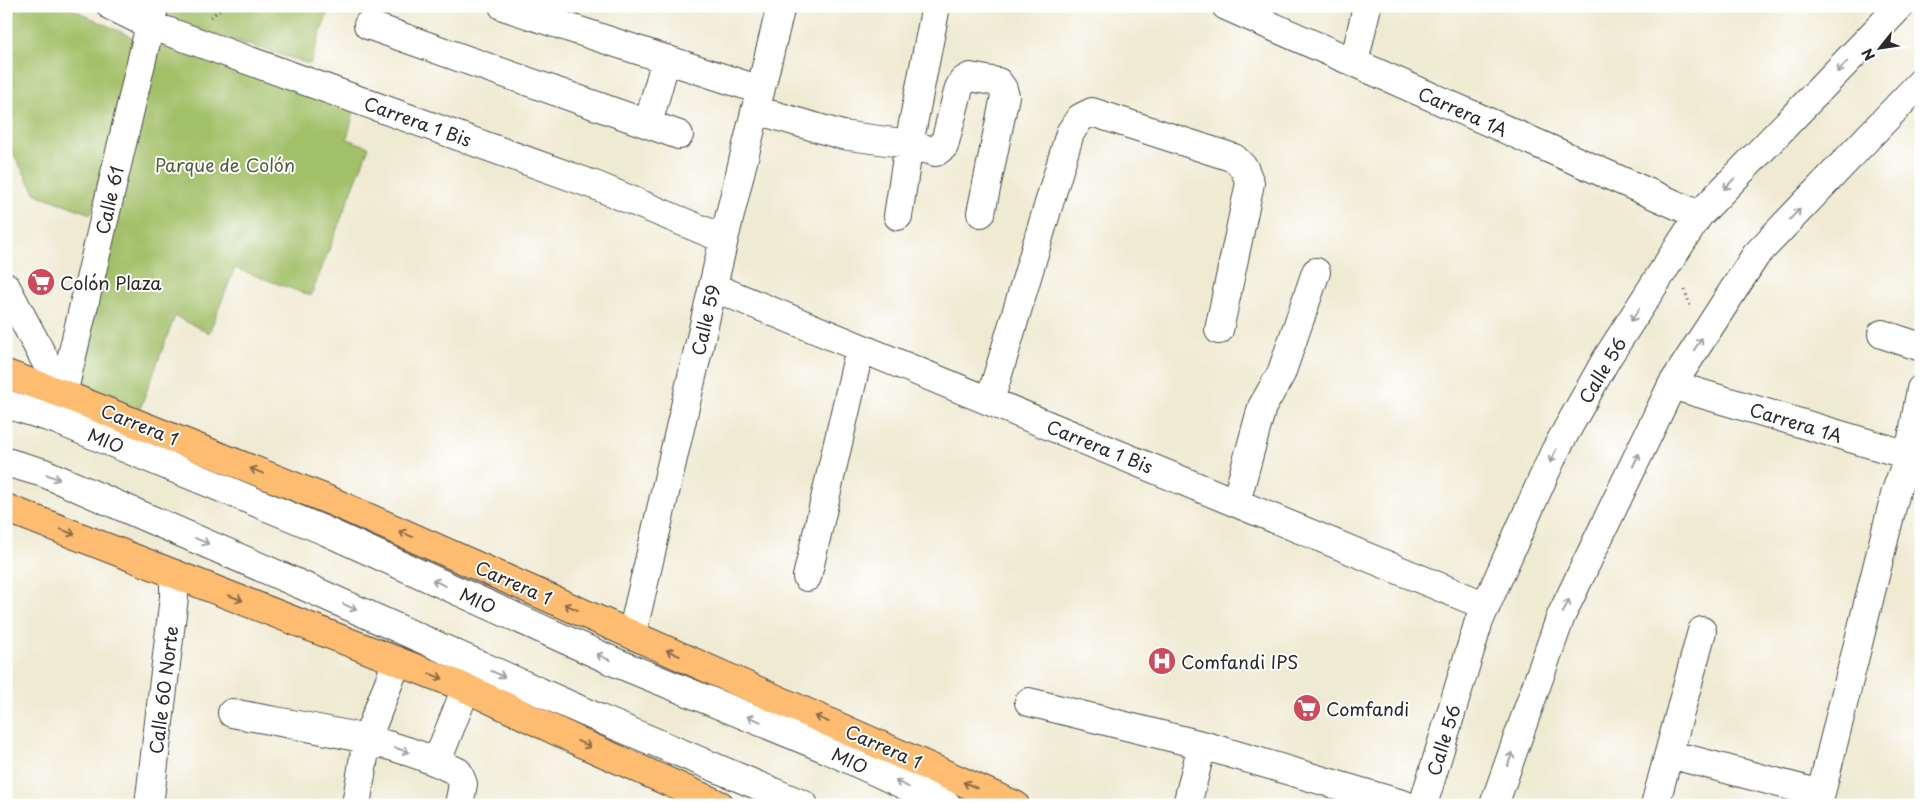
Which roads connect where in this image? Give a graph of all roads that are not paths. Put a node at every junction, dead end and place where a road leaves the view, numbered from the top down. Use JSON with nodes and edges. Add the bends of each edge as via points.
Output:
{"nodes":[{"id":1,"x":111,"y":6,"type":"edge"},
{"id":2,"x":502,"y":6,"type":"edge"},
{"id":3,"x":781,"y":6,"type":"edge"},
{"id":4,"x":936,"y":6,"type":"edge"},
{"id":5,"x":1226,"y":6,"type":"edge"},
{"id":6,"x":1367,"y":6,"type":"edge"},
{"id":7,"x":1900,"y":6,"type":"edge"},
{"id":8,"x":152,"y":15,"type":"edge"},
{"id":9,"x":368,"y":25,"type":"dead end"},
{"id":10,"x":666,"y":59,"type":"junction"},
{"id":11,"x":1354,"y":63,"type":"junction"},
{"id":12,"x":1921,"y":82,"type":"edge"},
{"id":13,"x":758,"y":100,"type":"junction"},
{"id":14,"x":648,"y":124,"type":"junction"},
{"id":15,"x":679,"y":135,"type":"dead end"},
{"id":16,"x":909,"y":144,"type":"junction"},
{"id":17,"x":981,"y":213,"type":"dead end"},
{"id":18,"x":1699,"y":215,"type":"junction"},
{"id":19,"x":898,"y":216,"type":"dead end"},
{"id":20,"x":724,"y":239,"type":"junction"},
{"id":21,"x":1316,"y":272,"type":"dead end"},
{"id":22,"x":6,"y":287,"type":"edge"},
{"id":23,"x":713,"y":288,"type":"junction"},
{"id":24,"x":1219,"y":330,"type":"dead end"},
{"id":25,"x":1882,"y":334,"type":"dead end"},
{"id":26,"x":1921,"y":347,"type":"edge"},
{"id":27,"x":860,"y":348,"type":"junction"},
{"id":28,"x":6,"y":374,"type":"edge"},
{"id":29,"x":1672,"y":385,"type":"junction"},
{"id":30,"x":1921,"y":389,"type":"edge"},
{"id":31,"x":63,"y":394,"type":"junction"},
{"id":32,"x":990,"y":401,"type":"junction"},
{"id":33,"x":6,"y":404,"type":"edge"},
{"id":34,"x":1915,"y":457,"type":"edge"},
{"id":35,"x":6,"y":462,"type":"edge"},
{"id":36,"x":1236,"y":502,"type":"junction"},
{"id":37,"x":6,"y":508,"type":"edge"},
{"id":38,"x":174,"y":574,"type":"junction"},
{"id":39,"x":807,"y":577,"type":"dead end"},
{"id":40,"x":1486,"y":606,"type":"junction"},
{"id":41,"x":1702,"y":631,"type":"dead end"},
{"id":42,"x":632,"y":634,"type":"junction"},
{"id":43,"x":397,"y":661,"type":"junction"},
{"id":44,"x":466,"y":688,"type":"junction"},
{"id":45,"x":1029,"y":702,"type":"dead end"},
{"id":46,"x":232,"y":713,"type":"dead end"},
{"id":47,"x":368,"y":739,"type":"junction"},
{"id":48,"x":1202,"y":745,"type":"junction"},
{"id":49,"x":1669,"y":754,"type":"junction"},
{"id":50,"x":437,"y":761,"type":"junction"},
{"id":51,"x":1343,"y":796,"type":"edge"},
{"id":52,"x":1819,"y":799,"type":"edge"},
{"id":53,"x":149,"y":805,"type":"edge"},
{"id":54,"x":356,"y":805,"type":"edge"},
{"id":55,"x":459,"y":805,"type":"edge"},
{"id":56,"x":720,"y":805,"type":"edge"},
{"id":57,"x":804,"y":805,"type":"edge"},
{"id":58,"x":946,"y":805,"type":"edge"},
{"id":59,"x":1015,"y":805,"type":"edge"},
{"id":60,"x":1188,"y":805,"type":"edge"},
{"id":61,"x":1406,"y":805,"type":"edge"},
{"id":62,"x":1423,"y":805,"type":"edge"},
{"id":63,"x":1494,"y":805,"type":"edge"},
{"id":64,"x":1655,"y":805,"type":"edge"}],
"edges":[{"from":1,"to":8,"type":"street","name":"Carrera 1 Bis"},
{"from":2,"to":10,"type":"street"},
{"from":3,"to":13,"type":"street","name":"Calle 59"},
{"from":4,"to":16,"type":"street"},
{"from":5,"to":11,"type":"street","name":"Carrera 1A"},
{"from":6,"to":11,"type":"street"},
{"from":7,"to":18,"type":"street","name":"Calle 56","one_way":true},
{"from":8,"to":20,"type":"street","name":"Carrera 1 Bis","via":[[597,186]]},
{"from":8,"to":31,"type":"street","name":"Calle 61"},
{"from":9,"to":14,"type":"street"},
{"from":10,"to":13,"type":"street"},
{"from":10,"to":14,"type":"street"},
{"from":11,"to":18,"type":"street","name":"Carrera 1A"},
{"from":29,"to":12,"type":"street","one_way":true,"via":[[1756,255]]},
{"from":13,"to":16,"type":"street","via":[[842,135]]},
{"from":13,"to":20,"type":"street","name":"Calle 59"},
{"from":14,"to":15,"type":"street"},
{"from":16,"to":17,"type":"street","via":[[936,152],[940,150],[944,146],[963,81],[970,77],[998,82],[1005,96]]},
{"from":16,"to":19,"type":"street"},
{"from":18,"to":40,"type":"street","name":"Calle 56","one_way":true,"via":[[1607,358],[1555,451]]},
{"from":20,"to":23,"type":"street","name":"Calle 59"},
{"from":21,"to":36,"type":"street","via":[[1281,374],[1262,407]]},
{"from":22,"to":31,"type":"street"},
{"from":23,"to":27,"type":"street","name":"Carrera 1 Bis"},
{"from":23,"to":42,"type":"street","name":"Calle 59"},
{"from":24,"to":32,"type":"street","via":[[1250,183],[1244,168],[1234,158],[1092,112],[1080,118],[1070,133]]},
{"from":25,"to":26,"type":"street"},
{"from":27,"to":32,"type":"street","name":"Carrera 1 Bis"},
{"from":27,"to":39,"type":"street"},
{"from":28,"to":31,"type":"main road","name":"Carrera 1"},
{"from":29,"to":34,"type":"street","name":"Carrera 1A"},
{"from":63,"to":29,"type":"street","one_way":true,"via":[[1561,616]]},
{"from":30,"to":34,"type":"street"},
{"from":42,"to":31,"type":"main road","name":"Carrera 1","one_way":true,"via":[[331,501]]},
{"from":32,"to":36,"type":"street","name":"Carrera 1 Bis"},
{"from":58,"to":33,"type":"street","name":"MIO","one_way":true,"via":[[827,749],[617,663],[323,530],[56,420]]},
{"from":34,"to":52,"type":"street","via":[[1896,491]]},
{"from":35,"to":57,"type":"street","one_way":true,"via":[[44,473],[598,718]]},
{"from":36,"to":40,"type":"street","name":"Carrera 1 Bis"},
{"from":37,"to":38,"type":"main road","one_way":true},
{"from":38,"to":43,"type":"main road","one_way":true},
{"from":38,"to":53,"type":"street","name":"Calle 60 Norte"},
{"from":40,"to":62,"type":"street","name":"Calle 56"},
{"from":41,"to":49,"type":"street"},
{"from":59,"to":42,"type":"main road","name":"Carrera 1","one_way":true},
{"from":43,"to":44,"type":"main road","one_way":true},
{"from":43,"to":47,"type":"street"},
{"from":44,"to":50,"type":"street"},
{"from":44,"to":56,"type":"main road","one_way":true},
{"from":45,"to":48,"type":"street"},
{"from":46,"to":47,"type":"street"},
{"from":47,"to":50,"type":"street","one_way":true},
{"from":47,"to":54,"type":"street"},
{"from":48,"to":51,"type":"street"},
{"from":48,"to":60,"type":"street"},
{"from":49,"to":52,"type":"street"},
{"from":49,"to":64,"type":"street"},
{"from":50,"to":55,"type":"street","via":[[458,772],[462,784]]},
{"from":51,"to":61,"type":"street"}]}
